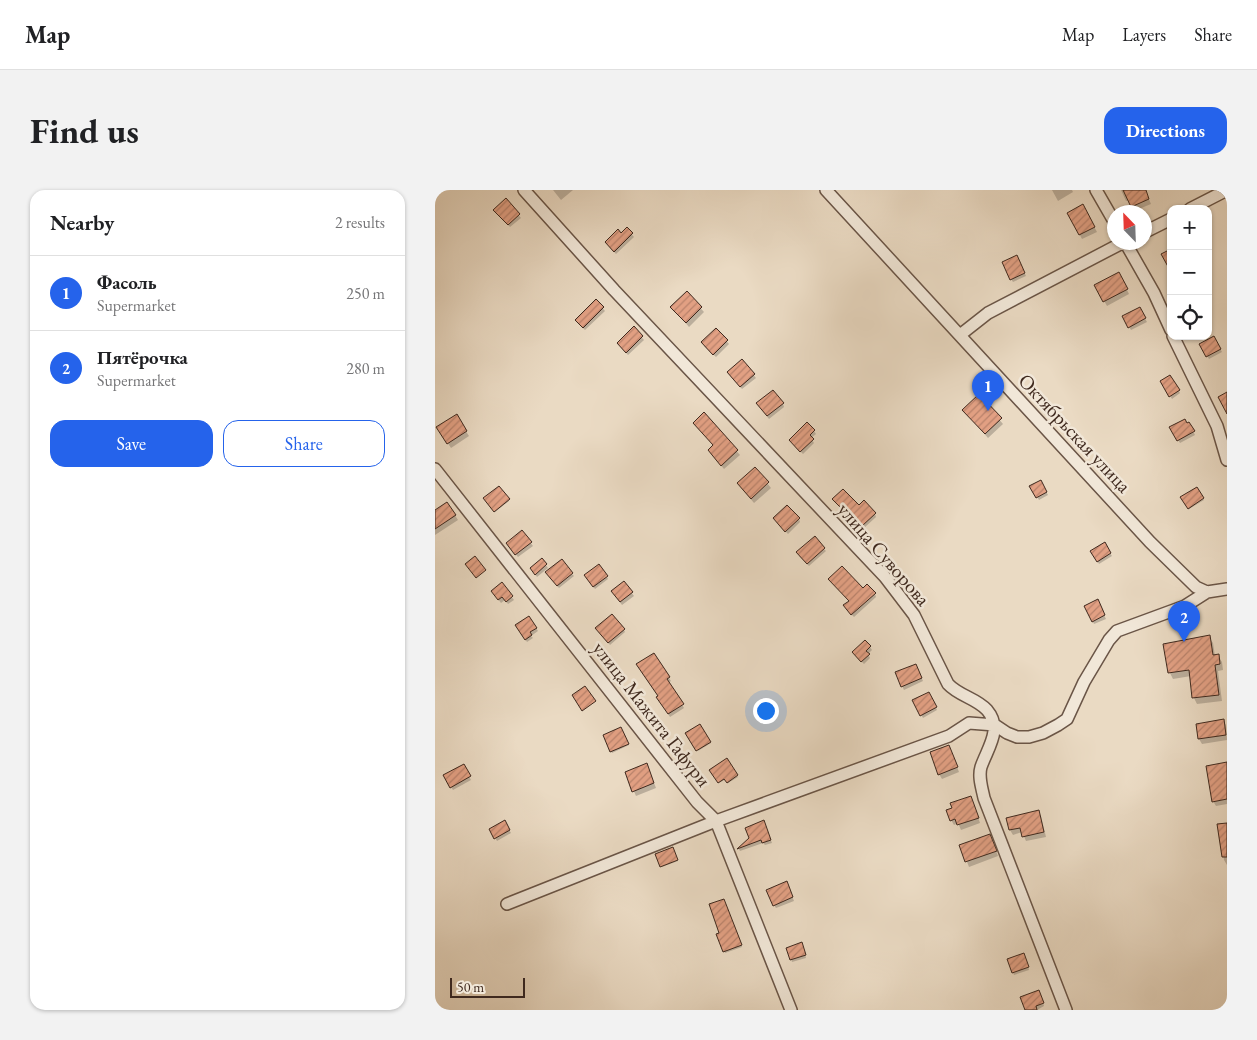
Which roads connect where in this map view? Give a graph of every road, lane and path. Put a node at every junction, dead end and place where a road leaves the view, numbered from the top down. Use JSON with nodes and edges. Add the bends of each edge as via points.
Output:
{"nodes":[{"id":1,"x":524,"y":190,"type":"edge"},
{"id":2,"x":826,"y":190,"type":"edge"},
{"id":3,"x":1096,"y":190,"type":"edge"},
{"id":4,"x":1227,"y":190,"type":"edge"},
{"id":5,"x":1198,"y":205,"type":"edge"},
{"id":6,"x":1107,"y":209,"type":"edge"},
{"id":7,"x":1167,"y":221,"type":"edge"},
{"id":8,"x":1152,"y":228,"type":"edge"},
{"id":9,"x":1109,"y":250,"type":"edge"},
{"id":10,"x":1130,"y":250,"type":"edge"},
{"id":11,"x":1167,"y":321,"type":"edge"},
{"id":12,"x":959,"y":335,"type":"junction"},
{"id":13,"x":1175,"y":340,"type":"edge"},
{"id":14,"x":1226,"y":455,"type":"edge"},
{"id":15,"x":435,"y":469,"type":"edge"},
{"id":16,"x":1207,"y":592,"type":"junction"},
{"id":17,"x":1226,"y":593,"type":"edge"},
{"id":18,"x":995,"y":725,"type":"junction"},
{"id":19,"x":716,"y":821,"type":"junction"},
{"id":20,"x":507,"y":904,"type":"dead end"},
{"id":21,"x":791,"y":1010,"type":"edge"},
{"id":22,"x":1066,"y":1010,"type":"edge"}],
"edges":[{"from":1,"to":18,"type":"street","name":"улица Суворова","via":[[885,577],[914,615],[948,684],[983,706]]},
{"from":2,"to":12,"type":"street","name":"Октябрьская улица"},
{"from":3,"to":6,"type":"street"},
{"from":4,"to":5,"type":"street"},
{"from":7,"to":8,"type":"street"},
{"from":9,"to":12,"type":"street","via":[[988,312]]},
{"from":10,"to":11,"type":"street"},
{"from":12,"to":16,"type":"street","name":"Октябрьская улица","via":[[1150,542],[1196,587]]},
{"from":13,"to":14,"type":"street","via":[[1217,426]]},
{"from":15,"to":19,"type":"street","name":"улица Мажита Гафури","via":[[691,794]]},
{"from":16,"to":17,"type":"street"},
{"from":16,"to":18,"type":"street","via":[[1185,606],[1117,631],[1089,674],[1067,718],[1057,726],[1029,737],[1017,737]]},
{"from":18,"to":19,"type":"street","via":[[969,723],[949,736]]},
{"from":18,"to":22,"type":"street","via":[[980,782]]},
{"from":19,"to":20,"type":"street"},
{"from":19,"to":21,"type":"street","name":"улица Мажита Гафури"}]}
